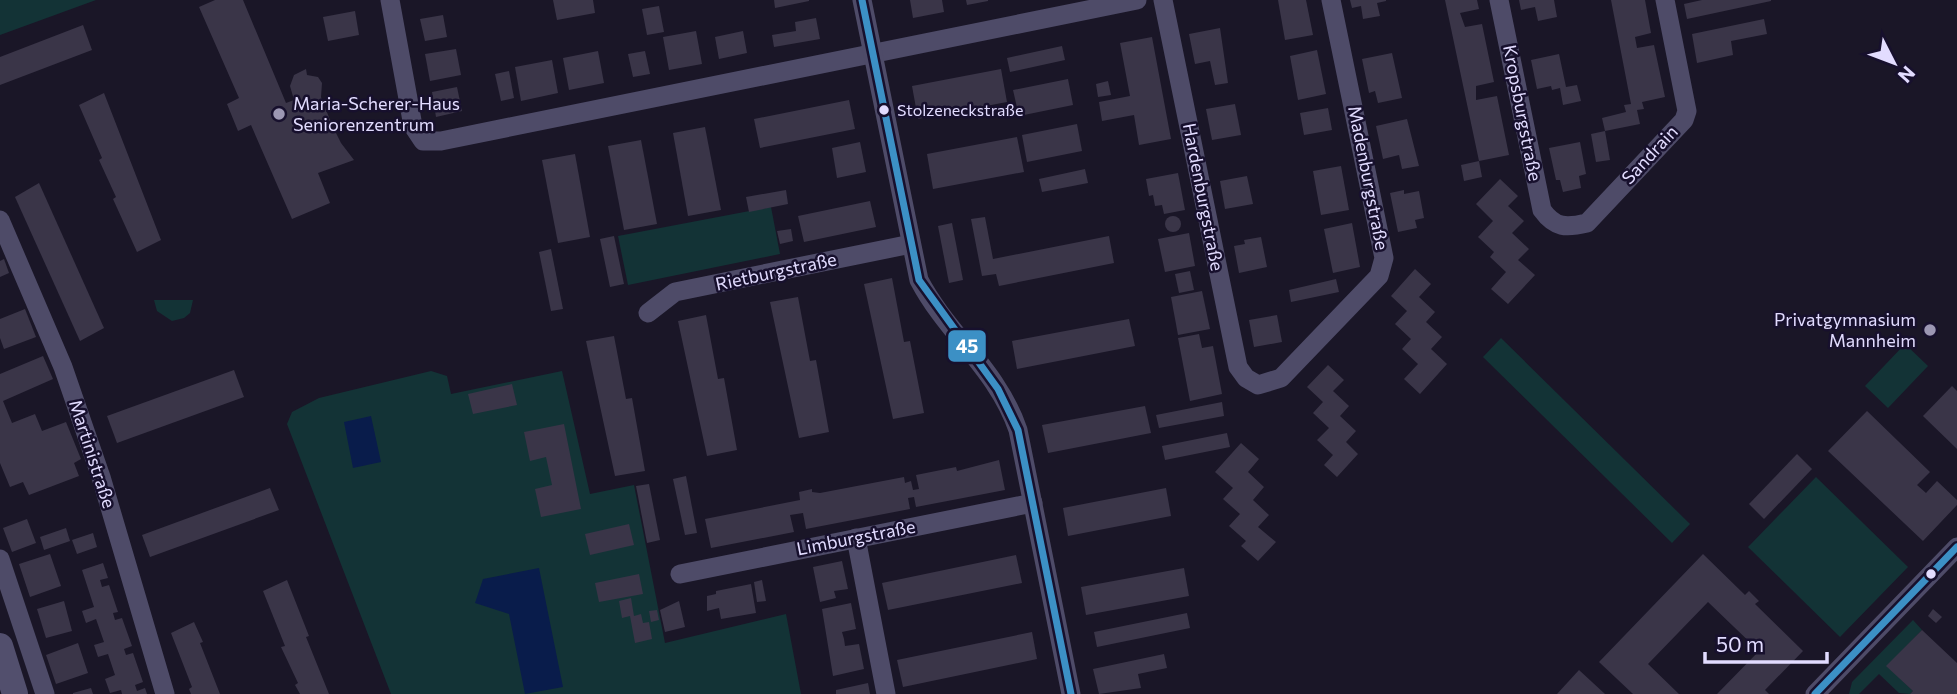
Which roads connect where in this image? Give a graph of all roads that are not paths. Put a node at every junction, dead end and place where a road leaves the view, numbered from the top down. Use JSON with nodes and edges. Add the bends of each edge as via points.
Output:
{"nodes":[{"id":1,"x":390,"y":0,"type":"edge"},
{"id":2,"x":862,"y":0,"type":"edge"},
{"id":3,"x":1137,"y":0,"type":"edge"},
{"id":4,"x":1163,"y":0,"type":"edge"},
{"id":5,"x":1331,"y":0,"type":"edge"},
{"id":6,"x":1499,"y":0,"type":"edge"},
{"id":7,"x":1665,"y":0,"type":"edge"},
{"id":8,"x":873,"y":53,"type":"junction"},
{"id":9,"x":0,"y":220,"type":"edge"},
{"id":10,"x":1551,"y":223,"type":"joint"},
{"id":11,"x":911,"y":244,"type":"junction"},
{"id":12,"x":648,"y":313,"type":"dead end"},
{"id":13,"x":1258,"y":385,"type":"joint"},
{"id":14,"x":1032,"y":503,"type":"junction"},
{"id":15,"x":856,"y":538,"type":"junction"},
{"id":16,"x":1957,"y":547,"type":"edge"},
{"id":17,"x":0,"y":560,"type":"edge"},
{"id":18,"x":680,"y":574,"type":"dead end"},
{"id":19,"x":0,"y":646,"type":"edge"},
{"id":20,"x":15,"y":694,"type":"edge"},
{"id":21,"x":44,"y":694,"type":"edge"},
{"id":22,"x":164,"y":694,"type":"edge"},
{"id":23,"x":886,"y":694,"type":"edge"},
{"id":24,"x":1071,"y":694,"type":"edge"},
{"id":25,"x":1815,"y":694,"type":"edge"}],
"edges":[{"from":1,"to":8,"type":"street","via":[[413,126],[422,141],[441,141]]},
{"from":2,"to":8,"type":"street"},
{"from":3,"to":8,"type":"street"},
{"from":4,"to":13,"type":"street","name":"Hardenburgstraße","via":[[1238,367]]},
{"from":5,"to":13,"type":"street","name":"Madenburgstraße","via":[[1384,258],[1379,276],[1281,378]]},
{"from":6,"to":10,"type":"street","name":"Kropsburgstraße","via":[[1542,210]]},
{"from":7,"to":10,"type":"street","name":"Sandrain","via":[[1687,111],[1684,120],[1587,223],[1567,228]]},
{"from":8,"to":11,"type":"street"},
{"from":9,"to":22,"type":"street","name":"Martinistraße","via":[[62,367],[101,477]]},
{"from":11,"to":12,"type":"street","name":"Rietburgstraße","via":[[675,292]]},
{"from":11,"to":14,"type":"street","via":[[919,280],[933,305],[990,373],[1010,406]]},
{"from":14,"to":15,"type":"street","name":"Limburgstraße"},
{"from":14,"to":24,"type":"street"},
{"from":15,"to":18,"type":"street","name":"Limburgstraße"},
{"from":15,"to":23,"type":"street"},
{"from":16,"to":25,"type":"street"},
{"from":17,"to":21,"type":"street"},
{"from":19,"to":20,"type":"main road"}]}
